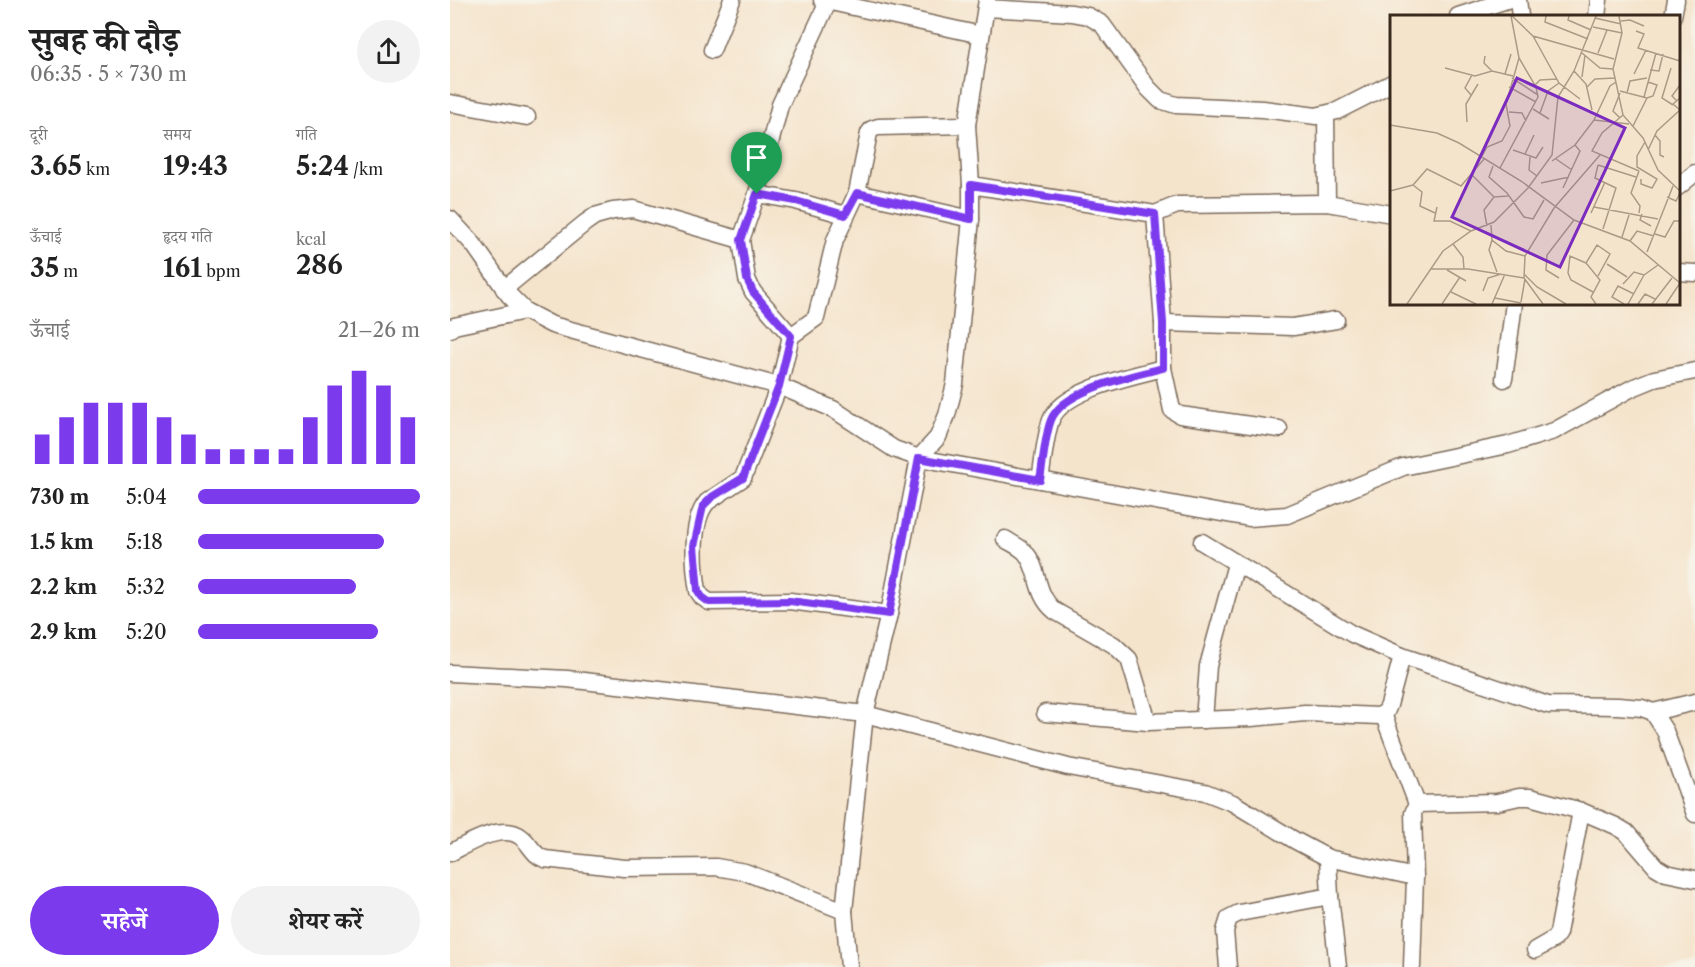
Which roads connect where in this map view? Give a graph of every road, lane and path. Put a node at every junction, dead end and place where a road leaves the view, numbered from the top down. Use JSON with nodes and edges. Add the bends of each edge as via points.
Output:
{"nodes":[{"id":1,"x":732,"y":0,"type":"edge"},
{"id":2,"x":1507,"y":0,"type":"edge"},
{"id":3,"x":1518,"y":0,"type":"edge"},
{"id":4,"x":1599,"y":0,"type":"edge"},
{"id":5,"x":1676,"y":0,"type":"edge"},
{"id":6,"x":825,"y":1,"type":"edge"},
{"id":7,"x":987,"y":4,"type":"edge"},
{"id":8,"x":1460,"y":15,"type":"edge"},
{"id":9,"x":1520,"y":15,"type":"edge"},
{"id":10,"x":1598,"y":15,"type":"edge"},
{"id":11,"x":1673,"y":15,"type":"edge"},
{"id":12,"x":981,"y":36,"type":"junction"},
{"id":13,"x":712,"y":50,"type":"dead end"},
{"id":14,"x":1390,"y":84,"type":"edge"},
{"id":15,"x":450,"y":103,"type":"edge"},
{"id":16,"x":1326,"y":114,"type":"junction"},
{"id":17,"x":527,"y":117,"type":"dead end"},
{"id":18,"x":967,"y":125,"type":"junction"},
{"id":19,"x":1695,"y":173,"type":"edge"},
{"id":20,"x":971,"y":185,"type":"junction"},
{"id":21,"x":1680,"y":185,"type":"edge"},
{"id":22,"x":857,"y":193,"type":"junction"},
{"id":23,"x":757,"y":194,"type":"junction"},
{"id":24,"x":1327,"y":203,"type":"junction"},
{"id":25,"x":1155,"y":214,"type":"junction"},
{"id":26,"x":1390,"y":214,"type":"edge"},
{"id":27,"x":845,"y":215,"type":"junction"},
{"id":28,"x":450,"y":219,"type":"edge"},
{"id":29,"x":971,"y":219,"type":"junction"},
{"id":30,"x":741,"y":240,"type":"junction"},
{"id":31,"x":1680,"y":272,"type":"edge"},
{"id":32,"x":1695,"y":273,"type":"edge"},
{"id":33,"x":504,"y":289,"type":"junction"},
{"id":34,"x":1514,"y":304,"type":"edge"},
{"id":35,"x":525,"y":311,"type":"junction"},
{"id":36,"x":1336,"y":320,"type":"dead end"},
{"id":37,"x":1163,"y":323,"type":"junction"},
{"id":38,"x":450,"y":329,"type":"edge"},
{"id":39,"x":791,"y":336,"type":"junction"},
{"id":40,"x":1163,"y":368,"type":"junction"},
{"id":41,"x":1695,"y":371,"type":"edge"},
{"id":42,"x":1504,"y":379,"type":"dead end"},
{"id":43,"x":779,"y":386,"type":"junction"},
{"id":44,"x":1279,"y":429,"type":"dead end"},
{"id":45,"x":919,"y":458,"type":"junction"},
{"id":46,"x":1040,"y":480,"type":"junction"},
{"id":47,"x":1005,"y":539,"type":"dead end"},
{"id":48,"x":1202,"y":542,"type":"dead end"},
{"id":49,"x":1236,"y":564,"type":"junction"},
{"id":50,"x":889,"y":614,"type":"junction"},
{"id":51,"x":1402,"y":656,"type":"junction"},
{"id":52,"x":450,"y":673,"type":"edge"},
{"id":53,"x":1695,"y":702,"type":"edge"},
{"id":54,"x":1653,"y":712,"type":"junction"},
{"id":55,"x":1045,"y":713,"type":"dead end"},
{"id":56,"x":865,"y":714,"type":"junction"},
{"id":57,"x":1383,"y":714,"type":"junction"},
{"id":58,"x":1204,"y":720,"type":"junction"},
{"id":59,"x":1148,"y":722,"type":"junction"},
{"id":60,"x":1417,"y":804,"type":"junction"},
{"id":61,"x":1581,"y":811,"type":"junction"},
{"id":62,"x":1695,"y":814,"type":"edge"},
{"id":63,"x":450,"y":853,"type":"edge"},
{"id":64,"x":1328,"y":858,"type":"junction"},
{"id":65,"x":1415,"y":877,"type":"junction"},
{"id":66,"x":1695,"y":879,"type":"edge"},
{"id":67,"x":1330,"y":896,"type":"junction"},
{"id":68,"x":844,"y":911,"type":"junction"},
{"id":69,"x":1535,"y":950,"type":"dead end"},
{"id":70,"x":849,"y":967,"type":"edge"},
{"id":71,"x":1228,"y":967,"type":"edge"},
{"id":72,"x":1338,"y":967,"type":"edge"},
{"id":73,"x":1412,"y":967,"type":"edge"}],
"edges":[{"from":1,"to":13,"type":"street"},
{"from":2,"to":8,"type":"street"},
{"from":3,"to":9,"type":"street"},
{"from":4,"to":10,"type":"street"},
{"from":5,"to":11,"type":"street"},
{"from":6,"to":12,"type":"street"},
{"from":6,"to":23,"type":"street","via":[[780,105]]},
{"from":7,"to":12,"type":"street"},
{"from":7,"to":16,"type":"street","via":[[1088,16],[1102,24],[1160,100],[1176,105]]},
{"from":12,"to":18,"type":"street"},
{"from":14,"to":16,"type":"street"},
{"from":15,"to":17,"type":"street"},
{"from":16,"to":24,"type":"street"},
{"from":18,"to":20,"type":"street"},
{"from":18,"to":22,"type":"street","via":[[872,129]]},
{"from":19,"to":21,"type":"street"},
{"from":20,"to":25,"type":"street"},
{"from":20,"to":29,"type":"street"},
{"from":22,"to":27,"type":"street"},
{"from":22,"to":29,"type":"street"},
{"from":23,"to":27,"type":"street"},
{"from":23,"to":30,"type":"street"},
{"from":24,"to":25,"type":"street","via":[[1177,205]]},
{"from":24,"to":26,"type":"street"},
{"from":25,"to":37,"type":"street"},
{"from":27,"to":39,"type":"street","via":[[816,318]]},
{"from":28,"to":33,"type":"street","via":[[474,245]]},
{"from":29,"to":45,"type":"street","via":[[955,384],[938,437]]},
{"from":30,"to":33,"type":"street","via":[[633,209],[613,211],[595,216]]},
{"from":30,"to":39,"type":"street","via":[[753,292]]},
{"from":31,"to":32,"type":"street"},
{"from":33,"to":35,"type":"street"},
{"from":34,"to":42,"type":"street"},
{"from":35,"to":38,"type":"street"},
{"from":35,"to":43,"type":"street","via":[[552,325]]},
{"from":36,"to":37,"type":"street","via":[[1293,327]]},
{"from":37,"to":40,"type":"street"},
{"from":39,"to":43,"type":"street"},
{"from":40,"to":44,"type":"street","via":[[1168,402],[1180,415]]},
{"from":40,"to":46,"type":"street","via":[[1096,386],[1058,409],[1051,420]]},
{"from":41,"to":46,"type":"street","via":[[1632,388],[1554,431],[1403,467],[1287,515],[1249,518]]},
{"from":43,"to":45,"type":"street","via":[[833,409],[894,449]]},
{"from":43,"to":50,"type":"street","via":[[743,478],[703,506],[694,546],[698,591],[709,602],[790,601]]},
{"from":45,"to":46,"type":"street"},
{"from":45,"to":50,"type":"street"},
{"from":47,"to":59,"type":"street","via":[[1029,557],[1048,605],[1114,645],[1129,659]]},
{"from":48,"to":49,"type":"street"},
{"from":49,"to":51,"type":"street","via":[[1353,634]]},
{"from":49,"to":58,"type":"street","via":[[1208,666]]},
{"from":50,"to":56,"type":"street"},
{"from":51,"to":54,"type":"street","via":[[1548,705],[1618,706]]},
{"from":51,"to":57,"type":"street"},
{"from":52,"to":56,"type":"street","via":[[567,679]]},
{"from":53,"to":54,"type":"street"},
{"from":54,"to":62,"type":"street","via":[[1665,731]]},
{"from":55,"to":59,"type":"street"},
{"from":56,"to":64,"type":"street","via":[[1068,766],[1220,796]]},
{"from":56,"to":68,"type":"street"},
{"from":57,"to":58,"type":"street","via":[[1305,712]]},
{"from":57,"to":60,"type":"street"},
{"from":58,"to":59,"type":"street"},
{"from":60,"to":61,"type":"street","via":[[1530,797]]},
{"from":60,"to":65,"type":"street","via":[[1413,813]]},
{"from":61,"to":66,"type":"street","via":[[1626,832],[1666,873]]},
{"from":61,"to":69,"type":"street","via":[[1558,933]]},
{"from":63,"to":68,"type":"street","via":[[496,832],[514,834],[545,859],[624,868],[716,867],[745,872]]},
{"from":64,"to":65,"type":"street"},
{"from":64,"to":67,"type":"street"},
{"from":65,"to":73,"type":"street"},
{"from":67,"to":71,"type":"street","via":[[1230,918],[1225,931]]},
{"from":67,"to":72,"type":"street"},
{"from":68,"to":70,"type":"street"}]}
